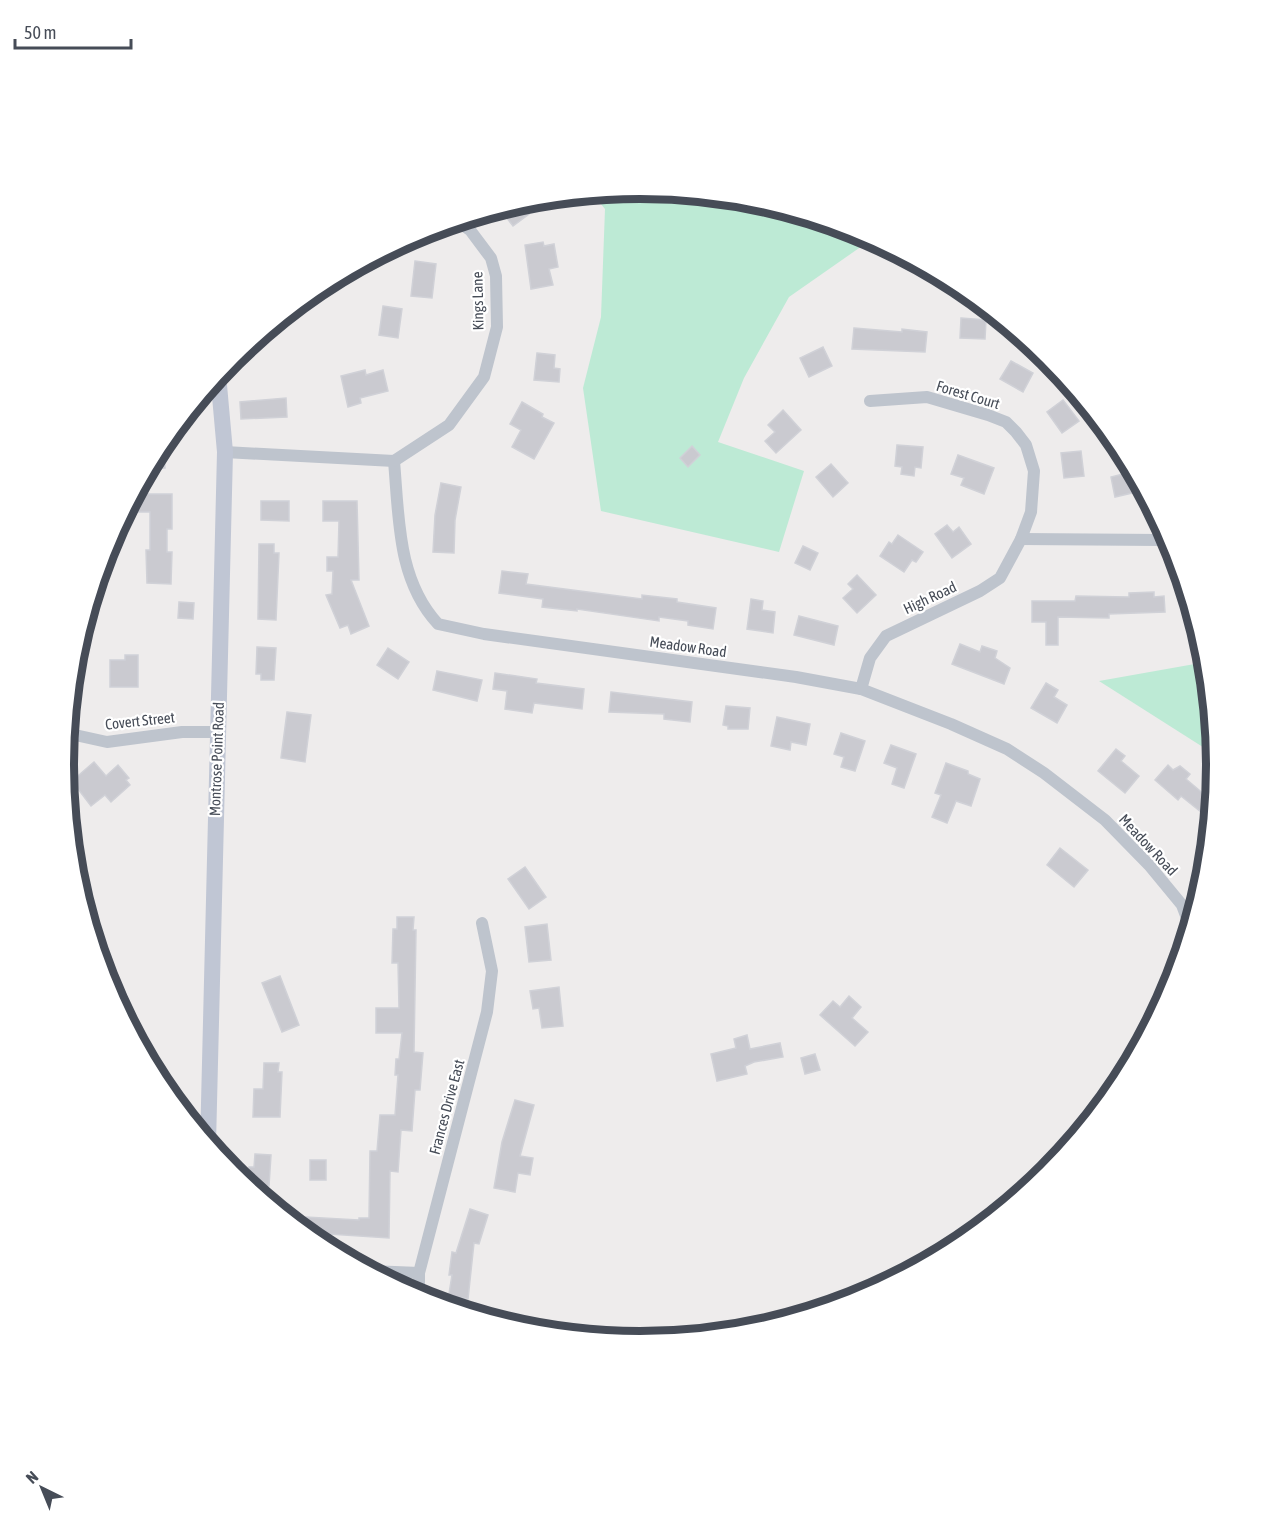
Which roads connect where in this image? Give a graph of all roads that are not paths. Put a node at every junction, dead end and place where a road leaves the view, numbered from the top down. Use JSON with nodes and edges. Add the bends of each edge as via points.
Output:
{"nodes":[{"id":1,"x":465,"y":227,"type":"edge"},
{"id":2,"x":219,"y":386,"type":"edge"},
{"id":3,"x":870,"y":401,"type":"dead end"},
{"id":4,"x":225,"y":452,"type":"junction"},
{"id":5,"x":394,"y":461,"type":"junction"},
{"id":6,"x":1021,"y":539,"type":"junction"},
{"id":7,"x":1158,"y":540,"type":"edge"},
{"id":8,"x":861,"y":689,"type":"junction"},
{"id":9,"x":218,"y":732,"type":"junction"},
{"id":10,"x":75,"y":736,"type":"edge"},
{"id":11,"x":1185,"y":913,"type":"edge"},
{"id":12,"x":482,"y":923,"type":"dead end"},
{"id":13,"x":208,"y":1131,"type":"edge"},
{"id":14,"x":387,"y":1272,"type":"edge"},
{"id":15,"x":419,"y":1273,"type":"junction"},
{"id":16,"x":419,"y":1286,"type":"edge"}],
"edges":[{"from":1,"to":5,"type":"street","name":"Kings Lane","via":[[491,258],[496,276],[497,327],[484,377],[449,425]]},
{"from":2,"to":4,"type":"street","name":"Montrose Point Road"},
{"from":3,"to":6,"type":"street","name":"Forest Court","via":[[927,397],[1006,422],[1026,445],[1034,471],[1031,512]]},
{"from":4,"to":5,"type":"street"},
{"from":4,"to":9,"type":"street","name":"Montrose Point Road"},
{"from":5,"to":8,"type":"street","name":"Meadow Road","via":[[403,552],[416,594],[438,624]]},
{"from":6,"to":7,"type":"street"},
{"from":6,"to":8,"type":"street","name":"High Road","via":[[1000,578],[886,636],[870,658]]},
{"from":8,"to":11,"type":"street","name":"Meadow Road","via":[[1007,749],[1044,773],[1105,820],[1149,865]]},
{"from":9,"to":10,"type":"street","name":"Covert Street","via":[[182,732],[107,742]]},
{"from":9,"to":13,"type":"street","name":"Montrose Point Road"},
{"from":12,"to":15,"type":"street","name":"Frances Drive East","via":[[492,970],[487,1012]]},
{"from":14,"to":15,"type":"street"},
{"from":15,"to":16,"type":"street","name":"Frances Drive East"}]}
